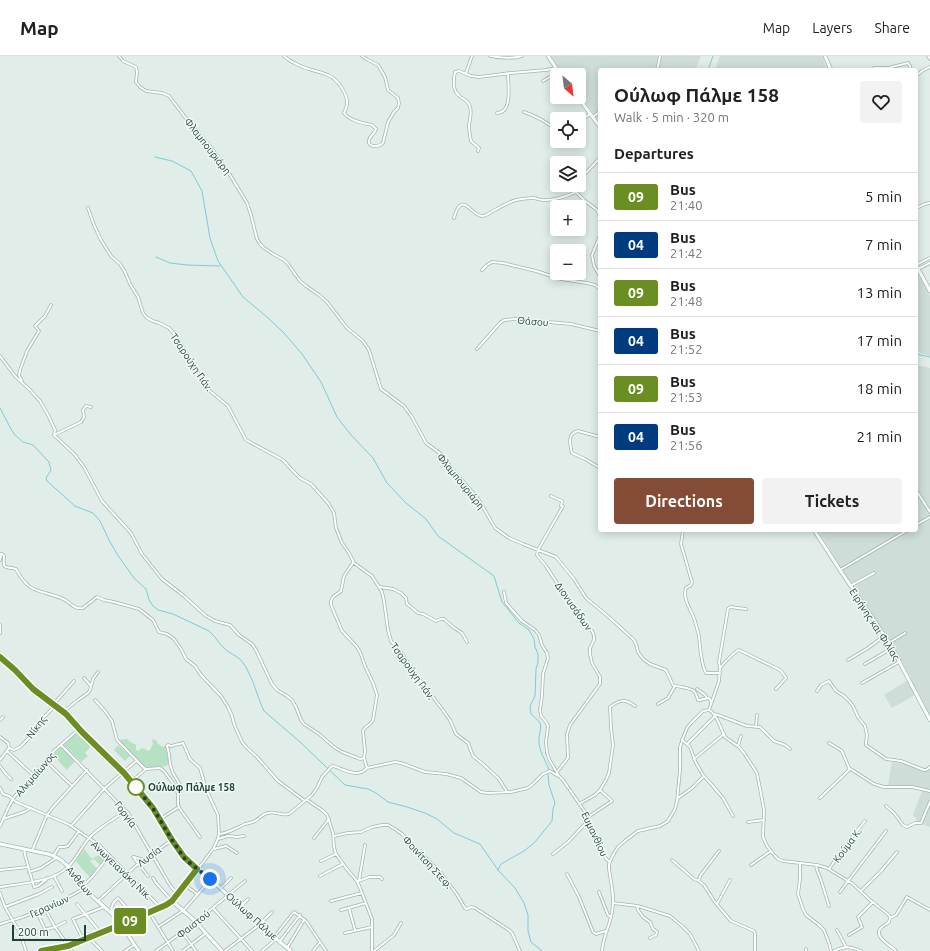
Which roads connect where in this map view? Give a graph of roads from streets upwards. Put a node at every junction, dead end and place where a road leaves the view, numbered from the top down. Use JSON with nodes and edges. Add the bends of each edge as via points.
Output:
{"nodes":[{"id":1,"x":119,"y":56,"type":"edge"},
{"id":2,"x":284,"y":56,"type":"edge"},
{"id":3,"x":362,"y":56,"type":"edge"},
{"id":4,"x":472,"y":56,"type":"edge"},
{"id":5,"x":490,"y":56,"type":"edge"},
{"id":6,"x":522,"y":56,"type":"edge"},
{"id":7,"x":548,"y":56,"type":"edge"},
{"id":8,"x":660,"y":56,"type":"edge"},
{"id":9,"x":825,"y":56,"type":"edge"},
{"id":10,"x":928,"y":56,"type":"edge"},
{"id":11,"x":930,"y":59,"type":"edge"},
{"id":12,"x":930,"y":67,"type":"edge"},
{"id":13,"x":556,"y":68,"type":"edge"},
{"id":14,"x":658,"y":68,"type":"edge"},
{"id":15,"x":830,"y":68,"type":"edge"},
{"id":16,"x":874,"y":68,"type":"dead end"},
{"id":17,"x":888,"y":68,"type":"edge"},
{"id":18,"x":888,"y":68,"type":"edge"},
{"id":19,"x":910,"y":68,"type":"edge"},
{"id":20,"x":550,"y":69,"type":"edge"},
{"id":21,"x":466,"y":73,"type":"junction"},
{"id":22,"x":508,"y":73,"type":"junction"},
{"id":23,"x":918,"y":74,"type":"edge"},
{"id":24,"x":550,"y":78,"type":"edge"},
{"id":25,"x":542,"y":81,"type":"dead end"},
{"id":26,"x":583,"y":104,"type":"edge"},
{"id":27,"x":524,"y":112,"type":"dead end"},
{"id":28,"x":598,"y":112,"type":"edge"},
{"id":29,"x":497,"y":113,"type":"dead end"},
{"id":30,"x":591,"y":115,"type":"junction"},
{"id":31,"x":586,"y":118,"type":"edge"},
{"id":32,"x":598,"y":124,"type":"edge"},
{"id":33,"x":550,"y":126,"type":"edge"},
{"id":34,"x":478,"y":151,"type":"dead end"},
{"id":35,"x":598,"y":160,"type":"edge"},
{"id":36,"x":586,"y":173,"type":"edge"},
{"id":37,"x":576,"y":192,"type":"joint"},
{"id":38,"x":930,"y":203,"type":"edge"},
{"id":39,"x":918,"y":207,"type":"edge"},
{"id":40,"x":88,"y":208,"type":"dead end"},
{"id":41,"x":598,"y":212,"type":"edge"},
{"id":42,"x":454,"y":218,"type":"dead end"},
{"id":43,"x":598,"y":241,"type":"edge"},
{"id":44,"x":930,"y":258,"type":"edge"},
{"id":45,"x":930,"y":263,"type":"edge"},
{"id":46,"x":918,"y":264,"type":"edge"},
{"id":47,"x":482,"y":270,"type":"dead end"},
{"id":48,"x":918,"y":270,"type":"joint"},
{"id":49,"x":598,"y":273,"type":"edge"},
{"id":50,"x":598,"y":287,"type":"edge"},
{"id":51,"x":930,"y":291,"type":"edge"},
{"id":52,"x":51,"y":305,"type":"dead end"},
{"id":53,"x":598,"y":331,"type":"edge"},
{"id":54,"x":477,"y":348,"type":"dead end"},
{"id":55,"x":0,"y":356,"type":"edge"},
{"id":56,"x":24,"y":384,"type":"junction"},
{"id":57,"x":91,"y":407,"type":"dead end"},
{"id":58,"x":54,"y":435,"type":"junction"},
{"id":59,"x":598,"y":436,"type":"edge"},
{"id":60,"x":598,"y":467,"type":"edge"},
{"id":61,"x":918,"y":493,"type":"edge"},
{"id":62,"x":551,"y":496,"type":"dead end"},
{"id":63,"x":930,"y":512,"type":"edge"},
{"id":64,"x":930,"y":517,"type":"edge"},
{"id":65,"x":918,"y":524,"type":"edge"},
{"id":66,"x":683,"y":532,"type":"edge"},
{"id":67,"x":815,"y":532,"type":"edge"},
{"id":68,"x":905,"y":532,"type":"edge"},
{"id":69,"x":538,"y":550,"type":"junction"},
{"id":70,"x":0,"y":554,"type":"edge"},
{"id":71,"x":0,"y":560,"type":"edge"},
{"id":72,"x":354,"y":563,"type":"junction"},
{"id":73,"x":840,"y":570,"type":"junction"},
{"id":74,"x":874,"y":573,"type":"dead end"},
{"id":75,"x":850,"y":586,"type":"junction"},
{"id":76,"x":380,"y":587,"type":"junction"},
{"id":77,"x":504,"y":592,"type":"dead end"},
{"id":78,"x":746,"y":609,"type":"dead end"},
{"id":79,"x":0,"y":625,"type":"edge"},
{"id":80,"x":905,"y":633,"type":"dead end"},
{"id":81,"x":0,"y":634,"type":"edge"},
{"id":82,"x":884,"y":636,"type":"junction"},
{"id":83,"x":467,"y":642,"type":"dead end"},
{"id":84,"x":889,"y":643,"type":"junction"},
{"id":85,"x":892,"y":648,"type":"junction"},
{"id":86,"x":0,"y":657,"type":"edge"},
{"id":87,"x":848,"y":660,"type":"dead end"},
{"id":88,"x":899,"y":662,"type":"junction"},
{"id":89,"x":866,"y":664,"type":"dead end"},
{"id":90,"x":720,"y":668,"type":"junction"},
{"id":91,"x":98,"y":672,"type":"dead end"},
{"id":92,"x":720,"y":673,"type":"junction"},
{"id":93,"x":84,"y":678,"type":"dead end"},
{"id":94,"x":74,"y":681,"type":"dead end"},
{"id":95,"x":862,"y":683,"type":"dead end"},
{"id":96,"x":91,"y":686,"type":"junction"},
{"id":97,"x":675,"y":686,"type":"junction"},
{"id":98,"x":697,"y":689,"type":"dead end"},
{"id":99,"x":776,"y":689,"type":"dead end"},
{"id":100,"x":817,"y":691,"type":"dead end"},
{"id":101,"x":707,"y":698,"type":"junction"},
{"id":102,"x":95,"y":700,"type":"dead end"},
{"id":103,"x":711,"y":703,"type":"junction"},
{"id":104,"x":658,"y":704,"type":"dead end"},
{"id":105,"x":54,"y":705,"type":"junction"},
{"id":106,"x":635,"y":706,"type":"dead end"},
{"id":107,"x":709,"y":710,"type":"junction"},
{"id":108,"x":63,"y":712,"type":"junction"},
{"id":109,"x":715,"y":715,"type":"junction"},
{"id":110,"x":756,"y":715,"type":"dead end"},
{"id":111,"x":2,"y":717,"type":"dead end"},
{"id":112,"x":0,"y":720,"type":"edge"},
{"id":113,"x":930,"y":720,"type":"edge"},
{"id":114,"x":756,"y":727,"type":"junction"},
{"id":115,"x":79,"y":729,"type":"junction"},
{"id":116,"x":724,"y":734,"type":"junction"},
{"id":117,"x":741,"y":736,"type":"dead end"},
{"id":118,"x":0,"y":737,"type":"edge"},
{"id":119,"x":682,"y":740,"type":"junction"},
{"id":120,"x":829,"y":743,"type":"dead end"},
{"id":121,"x":687,"y":744,"type":"junction"},
{"id":122,"x":61,"y":745,"type":"junction"},
{"id":123,"x":738,"y":746,"type":"junction"},
{"id":124,"x":9,"y":748,"type":"junction"},
{"id":125,"x":790,"y":750,"type":"dead end"},
{"id":126,"x":7,"y":751,"type":"junction"},
{"id":127,"x":364,"y":758,"type":"junction"},
{"id":128,"x":694,"y":759,"type":"junction"},
{"id":129,"x":0,"y":760,"type":"edge"},
{"id":130,"x":46,"y":760,"type":"junction"},
{"id":131,"x":136,"y":761,"type":"junction"},
{"id":132,"x":0,"y":766,"type":"edge"},
{"id":133,"x":930,"y":767,"type":"edge"},
{"id":134,"x":367,"y":768,"type":"junction"},
{"id":135,"x":146,"y":769,"type":"junction"},
{"id":136,"x":850,"y":769,"type":"junction"},
{"id":137,"x":87,"y":770,"type":"junction"},
{"id":138,"x":557,"y":772,"type":"junction"},
{"id":139,"x":124,"y":773,"type":"junction"},
{"id":140,"x":33,"y":776,"type":"junction"},
{"id":141,"x":560,"y":777,"type":"junction"},
{"id":142,"x":704,"y":777,"type":"junction"},
{"id":143,"x":11,"y":779,"type":"dead end"},
{"id":144,"x":131,"y":782,"type":"junction"},
{"id":145,"x":72,"y":786,"type":"junction"},
{"id":146,"x":0,"y":788,"type":"edge"},
{"id":147,"x":105,"y":788,"type":"junction"},
{"id":148,"x":600,"y":790,"type":"junction"},
{"id":149,"x":930,"y":791,"type":"edge"},
{"id":150,"x":507,"y":792,"type":"junction"},
{"id":151,"x":178,"y":794,"type":"junction"},
{"id":152,"x":678,"y":798,"type":"junction"},
{"id":153,"x":820,"y":798,"type":"dead end"},
{"id":154,"x":13,"y":799,"type":"junction"},
{"id":155,"x":306,"y":800,"type":"junction"},
{"id":156,"x":930,"y":802,"type":"edge"},
{"id":157,"x":579,"y":804,"type":"junction"},
{"id":158,"x":886,"y":806,"type":"dead end"},
{"id":159,"x":31,"y":808,"type":"junction"},
{"id":160,"x":179,"y":808,"type":"junction"},
{"id":161,"x":126,"y":811,"type":"junction"},
{"id":162,"x":47,"y":815,"type":"junction"},
{"id":163,"x":733,"y":816,"type":"dead end"},
{"id":164,"x":588,"y":817,"type":"junction"},
{"id":165,"x":160,"y":818,"type":"junction"},
{"id":166,"x":3,"y":819,"type":"junction"},
{"id":167,"x":329,"y":819,"type":"junction"},
{"id":168,"x":764,"y":820,"type":"junction"},
{"id":169,"x":865,"y":821,"type":"dead end"},
{"id":170,"x":589,"y":822,"type":"junction"},
{"id":171,"x":748,"y":822,"type":"dead end"},
{"id":172,"x":0,"y":826,"type":"edge"},
{"id":173,"x":71,"y":826,"type":"junction"},
{"id":174,"x":79,"y":831,"type":"junction"},
{"id":175,"x":886,"y":831,"type":"dead end"},
{"id":176,"x":219,"y":834,"type":"junction"},
{"id":177,"x":244,"y":836,"type":"dead end"},
{"id":178,"x":334,"y":836,"type":"junction"},
{"id":179,"x":200,"y":837,"type":"dead end"},
{"id":180,"x":89,"y":838,"type":"junction"},
{"id":181,"x":314,"y":838,"type":"dead end"},
{"id":182,"x":218,"y":839,"type":"junction"},
{"id":183,"x":172,"y":840,"type":"junction"},
{"id":184,"x":0,"y":844,"type":"edge"},
{"id":185,"x":365,"y":845,"type":"dead end"},
{"id":186,"x":24,"y":849,"type":"junction"},
{"id":187,"x":213,"y":849,"type":"junction"},
{"id":188,"x":32,"y":851,"type":"junction"},
{"id":189,"x":719,"y":851,"type":"dead end"},
{"id":190,"x":771,"y":851,"type":"junction"},
{"id":191,"x":237,"y":852,"type":"dead end"},
{"id":192,"x":897,"y":852,"type":"dead end"},
{"id":193,"x":152,"y":854,"type":"junction"},
{"id":194,"x":336,"y":854,"type":"junction"},
{"id":195,"x":553,"y":854,"type":"dead end"},
{"id":196,"x":55,"y":856,"type":"junction"},
{"id":197,"x":109,"y":856,"type":"junction"},
{"id":198,"x":144,"y":860,"type":"junction"},
{"id":199,"x":672,"y":860,"type":"dead end"},
{"id":200,"x":321,"y":861,"type":"dead end"},
{"id":201,"x":610,"y":862,"type":"junction"},
{"id":202,"x":800,"y":863,"type":"junction"},
{"id":203,"x":138,"y":864,"type":"junction"},
{"id":204,"x":343,"y":864,"type":"junction"},
{"id":205,"x":752,"y":865,"type":"dead end"},
{"id":206,"x":816,"y":865,"type":"junction"},
{"id":207,"x":28,"y":867,"type":"junction"},
{"id":208,"x":68,"y":867,"type":"junction"},
{"id":209,"x":197,"y":869,"type":"junction"},
{"id":210,"x":829,"y":869,"type":"junction"},
{"id":211,"x":0,"y":870,"type":"edge"},
{"id":212,"x":29,"y":872,"type":"junction"},
{"id":213,"x":127,"y":874,"type":"junction"},
{"id":214,"x":567,"y":874,"type":"dead end"},
{"id":215,"x":54,"y":876,"type":"junction"},
{"id":216,"x":148,"y":876,"type":"dead end"},
{"id":217,"x":320,"y":876,"type":"dead end"},
{"id":218,"x":47,"y":878,"type":"junction"},
{"id":219,"x":153,"y":878,"type":"dead end"},
{"id":220,"x":231,"y":878,"type":"dead end"},
{"id":221,"x":210,"y":879,"type":"junction"},
{"id":222,"x":382,"y":879,"type":"dead end"},
{"id":223,"x":245,"y":880,"type":"dead end"},
{"id":224,"x":730,"y":880,"type":"dead end"},
{"id":225,"x":358,"y":881,"type":"junction"},
{"id":226,"x":699,"y":881,"type":"junction"},
{"id":227,"x":848,"y":881,"type":"junction"},
{"id":228,"x":32,"y":882,"type":"junction"},
{"id":229,"x":185,"y":885,"type":"junction"},
{"id":230,"x":0,"y":887,"type":"edge"},
{"id":231,"x":52,"y":887,"type":"dead end"},
{"id":232,"x":84,"y":887,"type":"junction"},
{"id":233,"x":221,"y":888,"type":"junction"},
{"id":234,"x":62,"y":891,"type":"dead end"},
{"id":235,"x":861,"y":891,"type":"junction"},
{"id":236,"x":362,"y":892,"type":"junction"},
{"id":237,"x":599,"y":892,"type":"dead end"},
{"id":238,"x":840,"y":892,"type":"dead end"},
{"id":239,"x":0,"y":893,"type":"edge"},
{"id":240,"x":178,"y":894,"type":"junction"},
{"id":241,"x":197,"y":894,"type":"junction"},
{"id":242,"x":228,"y":895,"type":"junction"},
{"id":243,"x":248,"y":899,"type":"dead end"},
{"id":244,"x":98,"y":901,"type":"junction"},
{"id":245,"x":172,"y":901,"type":"junction"},
{"id":246,"x":331,"y":901,"type":"dead end"},
{"id":247,"x":613,"y":902,"type":"junction"},
{"id":248,"x":873,"y":902,"type":"junction"},
{"id":249,"x":366,"y":903,"type":"junction"},
{"id":250,"x":77,"y":904,"type":"dead end"},
{"id":251,"x":717,"y":904,"type":"junction"},
{"id":252,"x":637,"y":906,"type":"junction"},
{"id":253,"x":828,"y":906,"type":"dead end"},
{"id":254,"x":5,"y":907,"type":"junction"},
{"id":255,"x":104,"y":907,"type":"junction"},
{"id":256,"x":240,"y":907,"type":"junction"},
{"id":257,"x":160,"y":908,"type":"junction"},
{"id":258,"x":214,"y":908,"type":"junction"},
{"id":259,"x":349,"y":908,"type":"junction"},
{"id":260,"x":45,"y":909,"type":"junction"},
{"id":261,"x":184,"y":910,"type":"junction"},
{"id":262,"x":341,"y":910,"type":"dead end"},
{"id":263,"x":930,"y":910,"type":"edge"},
{"id":264,"x":36,"y":912,"type":"junction"},
{"id":265,"x":149,"y":912,"type":"junction"},
{"id":266,"x":272,"y":912,"type":"dead end"},
{"id":267,"x":111,"y":913,"type":"junction"},
{"id":268,"x":86,"y":914,"type":"junction"},
{"id":269,"x":300,"y":915,"type":"junction"},
{"id":270,"x":611,"y":916,"type":"junction"},
{"id":271,"x":136,"y":918,"type":"junction"},
{"id":272,"x":890,"y":918,"type":"junction"},
{"id":273,"x":305,"y":919,"type":"junction"},
{"id":274,"x":12,"y":921,"type":"junction"},
{"id":275,"x":65,"y":922,"type":"dead end"},
{"id":276,"x":196,"y":922,"type":"junction"},
{"id":277,"x":401,"y":923,"type":"dead end"},
{"id":278,"x":0,"y":924,"type":"edge"},
{"id":279,"x":121,"y":925,"type":"junction"},
{"id":280,"x":259,"y":925,"type":"junction"},
{"id":281,"x":54,"y":927,"type":"junction"},
{"id":282,"x":158,"y":927,"type":"junction"},
{"id":283,"x":372,"y":927,"type":"junction"},
{"id":284,"x":45,"y":929,"type":"junction"},
{"id":285,"x":355,"y":930,"type":"junction"},
{"id":286,"x":837,"y":930,"type":"dead end"},
{"id":287,"x":606,"y":931,"type":"junction"},
{"id":288,"x":182,"y":932,"type":"junction"},
{"id":289,"x":100,"y":933,"type":"junction"},
{"id":290,"x":206,"y":933,"type":"junction"},
{"id":291,"x":345,"y":933,"type":"dead end"},
{"id":292,"x":849,"y":935,"type":"dead end"},
{"id":293,"x":21,"y":936,"type":"junction"},
{"id":294,"x":89,"y":938,"type":"junction"},
{"id":295,"x":275,"y":938,"type":"junction"},
{"id":296,"x":650,"y":938,"type":"dead end"},
{"id":297,"x":241,"y":939,"type":"junction"},
{"id":298,"x":83,"y":940,"type":"junction"},
{"id":299,"x":280,"y":942,"type":"junction"},
{"id":300,"x":320,"y":942,"type":"junction"},
{"id":301,"x":168,"y":943,"type":"junction"},
{"id":302,"x":134,"y":944,"type":"junction"},
{"id":303,"x":192,"y":944,"type":"junction"},
{"id":304,"x":68,"y":946,"type":"junction"},
{"id":305,"x":846,"y":947,"type":"junction"},
{"id":306,"x":287,"y":948,"type":"junction"},
{"id":307,"x":50,"y":950,"type":"edge"},
{"id":308,"x":26,"y":951,"type":"edge"},
{"id":309,"x":41,"y":951,"type":"edge"},
{"id":310,"x":72,"y":951,"type":"edge"},
{"id":311,"x":102,"y":951,"type":"edge"},
{"id":312,"x":125,"y":951,"type":"edge"},
{"id":313,"x":139,"y":951,"type":"edge"},
{"id":314,"x":156,"y":951,"type":"edge"},
{"id":315,"x":173,"y":951,"type":"edge"},
{"id":316,"x":183,"y":951,"type":"edge"},
{"id":317,"x":196,"y":951,"type":"edge"},
{"id":318,"x":222,"y":951,"type":"edge"},
{"id":319,"x":225,"y":951,"type":"edge"},
{"id":320,"x":252,"y":951,"type":"edge"},
{"id":321,"x":262,"y":951,"type":"edge"},
{"id":322,"x":291,"y":951,"type":"edge"},
{"id":323,"x":313,"y":951,"type":"edge"},
{"id":324,"x":326,"y":951,"type":"edge"},
{"id":325,"x":373,"y":951,"type":"edge"},
{"id":326,"x":520,"y":951,"type":"edge"},
{"id":327,"x":602,"y":951,"type":"edge"},
{"id":328,"x":699,"y":951,"type":"edge"},
{"id":329,"x":755,"y":951,"type":"edge"},
{"id":330,"x":832,"y":951,"type":"edge"},
{"id":331,"x":861,"y":951,"type":"edge"},
{"id":332,"x":896,"y":951,"type":"edge"}],
"edges":[{"from":1,"to":69,"type":"street","name":"Φλαμπουριάρη","via":[[123,62],[136,67],[138,85],[146,91],[169,96],[213,150],[247,203],[260,244],[284,260],[300,281],[327,302],[347,328],[363,341],[369,350],[380,389],[404,406],[426,443],[441,454],[479,500],[495,528],[510,538]]},
{"from":2,"to":3,"type":"street","via":[[311,70],[332,76],[345,93],[347,104],[344,113],[351,119],[375,127],[369,142],[370,145],[377,146],[383,143],[388,122],[399,103],[398,98],[388,90],[383,71]]},
{"from":4,"to":21,"type":"street"},
{"from":5,"to":6,"type":"street"},
{"from":7,"to":13,"type":"street"},
{"from":8,"to":14,"type":"street"},
{"from":9,"to":15,"type":"street"},
{"from":10,"to":11,"type":"street"},
{"from":12,"to":23,"type":"street"},
{"from":16,"to":18,"type":"street"},
{"from":17,"to":19,"type":"street","via":[[908,63]]},
{"from":20,"to":22,"type":"street"},
{"from":21,"to":22,"type":"street","via":[[479,78]]},
{"from":21,"to":34,"type":"street","via":[[455,72],[454,89],[470,106],[470,138],[479,148]]},
{"from":22,"to":29,"type":"street","via":[[508,106],[503,112]]},
{"from":24,"to":25,"type":"street"},
{"from":26,"to":30,"type":"street"},
{"from":27,"to":33,"type":"street"},
{"from":28,"to":30,"type":"street"},
{"from":30,"to":31,"type":"street"},
{"from":30,"to":32,"type":"street"},
{"from":35,"to":36,"type":"street"},
{"from":37,"to":41,"type":"street"},
{"from":37,"to":42,"type":"street","via":[[548,200],[515,200],[484,216],[479,216],[467,206],[461,206],[457,208]]},
{"from":38,"to":39,"type":"street"},
{"from":40,"to":72,"type":"street","name":"Τσαρούχη Γιάν.","via":[[101,240],[125,272],[147,318],[169,328],[176,336],[209,390],[228,406],[246,440],[283,460],[328,503],[334,513],[342,543]]},
{"from":43,"to":49,"type":"street","via":[[592,255]]},
{"from":44,"to":46,"type":"street"},
{"from":45,"to":48,"type":"street"},
{"from":47,"to":50,"type":"street","via":[[492,262],[502,263]]},
{"from":48,"to":51,"type":"street"},
{"from":52,"to":56,"type":"street","via":[[35,326],[39,331],[27,351],[19,372]]},
{"from":53,"to":54,"type":"street","name":"Θάσου","via":[[571,324],[504,320]]},
{"from":55,"to":56,"type":"street"},
{"from":56,"to":58,"type":"street","via":[[40,401],[55,430]]},
{"from":57,"to":58,"type":"street","via":[[86,406],[83,410],[84,417],[81,422]]},
{"from":58,"to":127,"type":"street","via":[[75,455],[102,501],[131,533],[142,554],[162,579],[206,616],[230,626],[252,644],[272,684],[293,701],[304,724],[342,752],[360,759]]},
{"from":59,"to":60,"type":"street","via":[[575,431],[570,437],[572,453]]},
{"from":61,"to":63,"type":"street"},
{"from":62,"to":69,"type":"street","via":[[562,501],[562,506]]},
{"from":64,"to":65,"type":"street"},
{"from":66,"to":92,"type":"street","via":[[681,544],[692,582],[686,588],[685,594],[695,620],[704,668],[706,673]]},
{"from":67,"to":73,"type":"street","name":"Ειρήνης και Φιλίας"},
{"from":68,"to":73,"type":"street"},
{"from":69,"to":97,"type":"street","name":"Φλαμπουριάρη","via":[[556,557],[586,598],[630,636],[646,662],[666,670]]},
{"from":69,"to":138,"type":"street","name":"Διονυσάδων","via":[[537,555],[592,631],[594,640],[590,648],[591,660],[600,680],[600,684],[570,725],[567,734],[568,758]]},
{"from":70,"to":71,"type":"street"},
{"from":70,"to":155,"type":"street","via":[[4,555],[5,566],[16,569],[27,585],[62,598],[74,607],[82,608],[97,597],[139,609],[152,619],[159,632],[174,639],[186,659],[221,696],[245,746],[278,781]]},
{"from":72,"to":76,"type":"street","name":"Τσαρούχη Γιάν.","via":[[372,576]]},
{"from":72,"to":127,"type":"street","via":[[344,576],[341,591],[333,597],[331,603],[342,631],[359,650],[376,692],[374,719],[363,731]]},
{"from":73,"to":75,"type":"street","name":"Ειρήνης και Φιλίας"},
{"from":74,"to":75,"type":"street"},
{"from":75,"to":82,"type":"street","name":"Ειρήνης και Φιλίας"},
{"from":76,"to":83,"type":"street","via":[[401,593],[407,604],[418,613],[436,621],[444,619],[462,633]]},
{"from":76,"to":150,"type":"street","name":"Τσαρούχη Γιάν.","via":[[384,596],[391,641],[404,655],[450,720],[456,734],[468,743],[473,756],[499,779]]},
{"from":77,"to":138,"type":"street","name":"Ευμανθίου","via":[[506,603],[522,621],[539,634],[547,653],[540,710],[548,726],[547,753]]},
{"from":78,"to":90,"type":"street","via":[[728,609]]},
{"from":79,"to":81,"type":"street"},
{"from":80,"to":84,"type":"street"},
{"from":82,"to":84,"type":"street","name":"Ειρήνης και Φιλίας"},
{"from":82,"to":87,"type":"street"},
{"from":84,"to":85,"type":"street","name":"Ειρήνης και Φιλίας"},
{"from":85,"to":88,"type":"street","name":"Ειρήνης και Φιλίας"},
{"from":85,"to":89,"type":"street"},
{"from":86,"to":105,"type":"street","name":"Ούλωφ Πάλμε"},
{"from":88,"to":95,"type":"street"},
{"from":88,"to":113,"type":"street","name":"Ειρήνης και Φιλίας"},
{"from":90,"to":92,"type":"street"},
{"from":90,"to":99,"type":"street","via":[[735,651],[739,650],[783,672],[786,678]]},
{"from":91,"to":96,"type":"street"},
{"from":92,"to":103,"type":"street"},
{"from":93,"to":96,"type":"street"},
{"from":94,"to":105,"type":"street","name":"Νίκης"},
{"from":96,"to":108,"type":"street","via":[[88,693]]},
{"from":97,"to":101,"type":"street","via":[[693,690],[698,700]]},
{"from":97,"to":104,"type":"street","via":[[668,698]]},
{"from":98,"to":101,"type":"street"},
{"from":100,"to":133,"type":"street","via":[[821,685],[829,681],[836,691],[847,699],[865,726],[866,745],[883,758],[924,770]]},
{"from":101,"to":103,"type":"street","via":[[710,698]]},
{"from":102,"to":131,"type":"street","via":[[112,721],[117,740]]},
{"from":103,"to":107,"type":"street"},
{"from":105,"to":108,"type":"street","name":"Ούλωφ Πάλμε"},
{"from":105,"to":124,"type":"street","name":"Νίκης","via":[[35,732],[20,747],[14,750]]},
{"from":106,"to":148,"type":"street","via":[[624,700],[610,707],[613,747],[609,772]]},
{"from":107,"to":109,"type":"street"},
{"from":107,"to":119,"type":"street","via":[[703,711],[686,728]]},
{"from":108,"to":115,"type":"street","name":"Ούλωφ Πάλμε"},
{"from":109,"to":114,"type":"street"},
{"from":109,"to":116,"type":"street"},
{"from":109,"to":121,"type":"street"},
{"from":110,"to":114,"type":"street"},
{"from":111,"to":112,"type":"street"},
{"from":114,"to":125,"type":"street","via":[[761,727],[774,741]]},
{"from":115,"to":122,"type":"street","name":"Αλκμαίωνος"},
{"from":115,"to":139,"type":"street","name":"Ούλωφ Πάλμε"},
{"from":116,"to":123,"type":"street"},
{"from":116,"to":128,"type":"street"},
{"from":117,"to":123,"type":"street"},
{"from":118,"to":124,"type":"street"},
{"from":119,"to":121,"type":"street"},
{"from":119,"to":152,"type":"street"},
{"from":120,"to":136,"type":"street","via":[[842,751]]},
{"from":121,"to":128,"type":"street"},
{"from":122,"to":130,"type":"street","name":"Αλκμαίωνος"},
{"from":122,"to":137,"type":"street","name":"Γοργία"},
{"from":123,"to":168,"type":"street","via":[[757,774]]},
{"from":124,"to":126,"type":"street"},
{"from":126,"to":129,"type":"street"},
{"from":126,"to":140,"type":"street"},
{"from":127,"to":134,"type":"street"},
{"from":128,"to":142,"type":"street"},
{"from":130,"to":140,"type":"street","name":"Αλκμαίωνος"},
{"from":130,"to":145,"type":"street"},
{"from":131,"to":135,"type":"street"},
{"from":131,"to":139,"type":"street"},
{"from":132,"to":143,"type":"street"},
{"from":134,"to":150,"type":"street","via":[[399,762],[428,773],[461,778],[483,792]]},
{"from":134,"to":155,"type":"street","via":[[356,773],[331,767]]},
{"from":135,"to":144,"type":"street"},
{"from":135,"to":151,"type":"street","via":[[162,769]]},
{"from":136,"to":149,"type":"street","via":[[880,786],[912,787]]},
{"from":136,"to":153,"type":"street"},
{"from":137,"to":145,"type":"street"},
{"from":137,"to":147,"type":"street","name":"Γοργία"},
{"from":138,"to":141,"type":"street","name":"Ευμανθίου"},
{"from":139,"to":144,"type":"street","name":"Ούλωφ Πάλμε"},
{"from":139,"to":147,"type":"street"},
{"from":140,"to":154,"type":"street","name":"Αλκμαίωνος"},
{"from":141,"to":150,"type":"street","via":[[547,772],[530,787]]},
{"from":141,"to":157,"type":"street","name":"Ευμανθίου"},
{"from":142,"to":152,"type":"street"},
{"from":142,"to":163,"type":"street","via":[[723,798]]},
{"from":144,"to":165,"type":"street","name":"Ούλωφ Πάλμε"},
{"from":145,"to":162,"type":"street"},
{"from":146,"to":154,"type":"street","name":"Ανωγειανάκη Νικ."},
{"from":147,"to":161,"type":"street","name":"Γοργία"},
{"from":147,"to":173,"type":"street"},
{"from":148,"to":157,"type":"street"},
{"from":148,"to":164,"type":"street","via":[[612,801]]},
{"from":151,"to":160,"type":"street"},
{"from":151,"to":176,"type":"street","via":[[180,785],[171,769],[167,746],[183,743],[190,759],[201,769],[207,791],[218,814]]},
{"from":152,"to":201,"type":"street","via":[[666,823],[637,832],[618,847]]},
{"from":154,"to":159,"type":"street","name":"Ανωγειανάκη Νικ."},
{"from":154,"to":166,"type":"street","name":"Αλκμαίωνος"},
{"from":155,"to":167,"type":"street","via":[[324,812]]},
{"from":155,"to":176,"type":"street","via":[[288,814],[268,813],[229,832]]},
{"from":156,"to":158,"type":"street","via":[[921,823],[907,827]]},
{"from":157,"to":164,"type":"street","name":"Ευμανθίου"},
{"from":159,"to":162,"type":"street","name":"Ανωγειανάκη Νικ."},
{"from":159,"to":166,"type":"street"},
{"from":160,"to":165,"type":"street"},
{"from":160,"to":179,"type":"street"},
{"from":161,"to":180,"type":"street"},
{"from":161,"to":193,"type":"street","name":"Γοργία"},
{"from":162,"to":173,"type":"street","name":"Ανωγειανάκη Νικ."},
{"from":162,"to":188,"type":"street"},
{"from":164,"to":170,"type":"street","name":"Ευμανθίου"},
{"from":165,"to":183,"type":"street","name":"Ούλωφ Πάλμε"},
{"from":166,"to":172,"type":"street","name":"Αλκμαίωνος"},
{"from":167,"to":178,"type":"street"},
{"from":167,"to":181,"type":"street"},
{"from":168,"to":171,"type":"street"},
{"from":168,"to":190,"type":"street","via":[[763,837]]},
{"from":169,"to":210,"type":"street","name":"Κούμα Κ."},
{"from":170,"to":195,"type":"street"},
{"from":170,"to":201,"type":"street","name":"Ευμανθίου","via":[[606,859]]},
{"from":173,"to":174,"type":"street","name":"Ανωγειανάκη Νικ."},
{"from":174,"to":180,"type":"street","name":"Ανωγειανάκη Νικ."},
{"from":174,"to":196,"type":"street","via":[[68,846],[59,847]]},
{"from":175,"to":227,"type":"street"},
{"from":176,"to":182,"type":"street"},
{"from":177,"to":182,"type":"street"},
{"from":178,"to":194,"type":"street"},
{"from":178,"to":326,"type":"street","name":"Φοινίτση Στεφ.","via":[[382,825],[395,828],[440,872],[466,909],[474,908],[508,929]]},
{"from":180,"to":197,"type":"street","name":"Ανωγειανάκη Νικ.","via":[[101,846]]},
{"from":180,"to":208,"type":"street"},
{"from":182,"to":187,"type":"street"},
{"from":183,"to":193,"type":"street","name":"Λυσία"},
{"from":183,"to":209,"type":"street","name":"Ούλωφ Πάλμε","via":[[185,859]]},
{"from":184,"to":186,"type":"street"},
{"from":185,"to":225,"type":"street"},
{"from":186,"to":188,"type":"street"},
{"from":186,"to":207,"type":"street"},
{"from":187,"to":191,"type":"street","via":[[226,846]]},
{"from":187,"to":209,"type":"street"},
{"from":188,"to":196,"type":"street"},
{"from":189,"to":226,"type":"street"},
{"from":190,"to":202,"type":"street","via":[[781,860]]},
{"from":190,"to":205,"type":"street"},
{"from":192,"to":235,"type":"street"},
{"from":193,"to":198,"type":"street","name":"Λυσία"},
{"from":193,"to":240,"type":"street","name":"Γοργία","via":[[168,884]]},
{"from":194,"to":200,"type":"street"},
{"from":194,"to":204,"type":"street"},
{"from":196,"to":208,"type":"street","name":"Ανθέων"},
{"from":196,"to":212,"type":"street","via":[[54,860]]},
{"from":197,"to":213,"type":"street","name":"Ανωγειανάκη Νικ."},
{"from":197,"to":232,"type":"street","name":"Γερανίων"},
{"from":198,"to":203,"type":"street","name":"Λυσία"},
{"from":198,"to":203,"type":"street","via":[[133,857]]},
{"from":199,"to":226,"type":"street","via":[[694,880]]},
{"from":201,"to":247,"type":"street"},
{"from":202,"to":206,"type":"street"},
{"from":202,"to":330,"type":"street","via":[[798,894],[802,908],[806,915],[822,928]]},
{"from":203,"to":213,"type":"street","name":"Λυσία"},
{"from":203,"to":216,"type":"street"},
{"from":204,"to":217,"type":"street"},
{"from":204,"to":225,"type":"street"},
{"from":206,"to":210,"type":"street"},
{"from":206,"to":253,"type":"street"},
{"from":207,"to":211,"type":"street"},
{"from":207,"to":212,"type":"street"},
{"from":208,"to":215,"type":"street"},
{"from":208,"to":232,"type":"street","name":"Ανθέων"},
{"from":209,"to":221,"type":"street","name":"Ούλωφ Πάλμε"},
{"from":209,"to":229,"type":"street"},
{"from":210,"to":227,"type":"street"},
{"from":212,"to":228,"type":"street"},
{"from":213,"to":244,"type":"street","name":"Λυσία"},
{"from":213,"to":257,"type":"street","name":"Ανωγειανάκη Νικ."},
{"from":214,"to":287,"type":"street","via":[[582,902],[593,932],[596,934]]},
{"from":215,"to":218,"type":"street"},
{"from":215,"to":234,"type":"street"},
{"from":218,"to":228,"type":"street"},
{"from":218,"to":228,"type":"street","via":[[35,887]]},
{"from":219,"to":245,"type":"street"},
{"from":220,"to":233,"type":"street"},
{"from":221,"to":233,"type":"street","name":"Ούλωφ Πάλμε"},
{"from":221,"to":241,"type":"street"},
{"from":222,"to":225,"type":"street","via":[[370,877]]},
{"from":223,"to":242,"type":"street","name":"Φαιστού"},
{"from":224,"to":251,"type":"street"},
{"from":225,"to":236,"type":"street"},
{"from":226,"to":251,"type":"street"},
{"from":227,"to":235,"type":"street"},
{"from":227,"to":238,"type":"street"},
{"from":228,"to":230,"type":"street"},
{"from":229,"to":240,"type":"street"},
{"from":229,"to":241,"type":"street"},
{"from":231,"to":254,"type":"street"},
{"from":232,"to":244,"type":"street","name":"Ανθέων"},
{"from":232,"to":260,"type":"street","name":"Γερανίων"},
{"from":233,"to":242,"type":"street","name":"Ούλωφ Πάλμε"},
{"from":235,"to":248,"type":"street"},
{"from":236,"to":246,"type":"street"},
{"from":236,"to":249,"type":"street"},
{"from":237,"to":270,"type":"street","via":[[608,915]]},
{"from":239,"to":254,"type":"street"},
{"from":240,"to":245,"type":"street"},
{"from":241,"to":261,"type":"street"},
{"from":242,"to":256,"type":"street","name":"Ούλωφ Πάλμε"},
{"from":242,"to":258,"type":"street","name":"Φαιστού"},
{"from":243,"to":256,"type":"street"},
{"from":244,"to":255,"type":"street","name":"Ανθέων"},
{"from":245,"to":257,"type":"street"},
{"from":245,"to":261,"type":"street"},
{"from":247,"to":252,"type":"street"},
{"from":247,"to":270,"type":"street"},
{"from":248,"to":272,"type":"street","via":[[888,913]]},
{"from":248,"to":292,"type":"street","via":[[858,917],[862,927]]},
{"from":249,"to":259,"type":"street"},
{"from":249,"to":283,"type":"street","via":[[372,918]]},
{"from":250,"to":268,"type":"street"},
{"from":251,"to":329,"type":"street","via":[[731,921],[754,931]]},
{"from":252,"to":296,"type":"street","via":[[642,917],[650,922],[656,932],[656,935]]},
{"from":252,"to":328,"type":"street","via":[[672,917],[690,934]]},
{"from":254,"to":274,"type":"street"},
{"from":255,"to":267,"type":"street","name":"Ανθέων"},
{"from":255,"to":268,"type":"street"},
{"from":256,"to":280,"type":"street","name":"Ούλωφ Πάλμε"},
{"from":257,"to":265,"type":"street"},
{"from":258,"to":276,"type":"street","name":"Φαιστού"},
{"from":258,"to":297,"type":"street"},
{"from":259,"to":262,"type":"street"},
{"from":259,"to":285,"type":"street"},
{"from":260,"to":264,"type":"street","name":"Γερανίων"},
{"from":260,"to":281,"type":"street"},
{"from":261,"to":276,"type":"street"},
{"from":261,"to":282,"type":"street"},
{"from":263,"to":272,"type":"street","via":[[907,897],[896,915]]},
{"from":264,"to":274,"type":"street","name":"Γερανίων"},
{"from":264,"to":284,"type":"street"},
{"from":265,"to":271,"type":"street"},
{"from":265,"to":282,"type":"street"},
{"from":266,"to":280,"type":"street"},
{"from":267,"to":271,"type":"street","via":[[111,906],[118,898]]},
{"from":267,"to":279,"type":"street","name":"Ανθέων"},
{"from":268,"to":289,"type":"street"},
{"from":268,"to":298,"type":"street","via":[[73,919]]},
{"from":269,"to":273,"type":"street"},
{"from":269,"to":295,"type":"street","via":[[294,912]]},
{"from":269,"to":299,"type":"street"},
{"from":270,"to":287,"type":"street"},
{"from":271,"to":279,"type":"street"},
{"from":272,"to":332,"type":"street","via":[[889,923],[880,929],[879,933]]},
{"from":273,"to":300,"type":"street"},
{"from":273,"to":306,"type":"street"},
{"from":274,"to":278,"type":"street","name":"Γερανίων"},
{"from":274,"to":293,"type":"street"},
{"from":275,"to":281,"type":"street"},
{"from":276,"to":288,"type":"street","name":"Φαιστού"},
{"from":276,"to":290,"type":"street"},
{"from":277,"to":325,"type":"street","via":[[393,936]]},
{"from":279,"to":289,"type":"street"},
{"from":279,"to":302,"type":"street","name":"Ανθέων"},
{"from":280,"to":295,"type":"street","name":"Ούλωφ Πάλμε"},
{"from":280,"to":297,"type":"street"},
{"from":281,"to":284,"type":"street"},
{"from":281,"to":304,"type":"street"},
{"from":282,"to":301,"type":"street"},
{"from":283,"to":285,"type":"street"},
{"from":283,"to":325,"type":"street"},
{"from":284,"to":293,"type":"street"},
{"from":285,"to":291,"type":"street"},
{"from":286,"to":305,"type":"street"},
{"from":287,"to":327,"type":"street"},
{"from":288,"to":301,"type":"street","name":"Φαιστού"},
{"from":288,"to":303,"type":"street"},
{"from":289,"to":294,"type":"street"},
{"from":290,"to":303,"type":"street"},
{"from":290,"to":318,"type":"street"},
{"from":293,"to":308,"type":"street"},
{"from":294,"to":298,"type":"street"},
{"from":294,"to":311,"type":"street"},
{"from":295,"to":299,"type":"street","name":"Ούλωφ Πάλμε"},
{"from":295,"to":321,"type":"street"},
{"from":297,"to":319,"type":"street"},
{"from":297,"to":320,"type":"street"},
{"from":298,"to":304,"type":"street"},
{"from":299,"to":306,"type":"street","name":"Ούλωφ Πάλμε"},
{"from":300,"to":323,"type":"street"},
{"from":300,"to":324,"type":"street"},
{"from":301,"to":314,"type":"street","name":"Φαιστού"},
{"from":301,"to":315,"type":"street"},
{"from":302,"to":312,"type":"street"},
{"from":302,"to":313,"type":"street","name":"Ανθέων"},
{"from":303,"to":316,"type":"street"},
{"from":303,"to":317,"type":"street"},
{"from":304,"to":307,"type":"street"},
{"from":304,"to":310,"type":"street"},
{"from":305,"to":330,"type":"street"},
{"from":305,"to":331,"type":"street"},
{"from":306,"to":322,"type":"street","name":"Ούλωφ Πάλμε"},
{"from":307,"to":309,"type":"street"}]}
